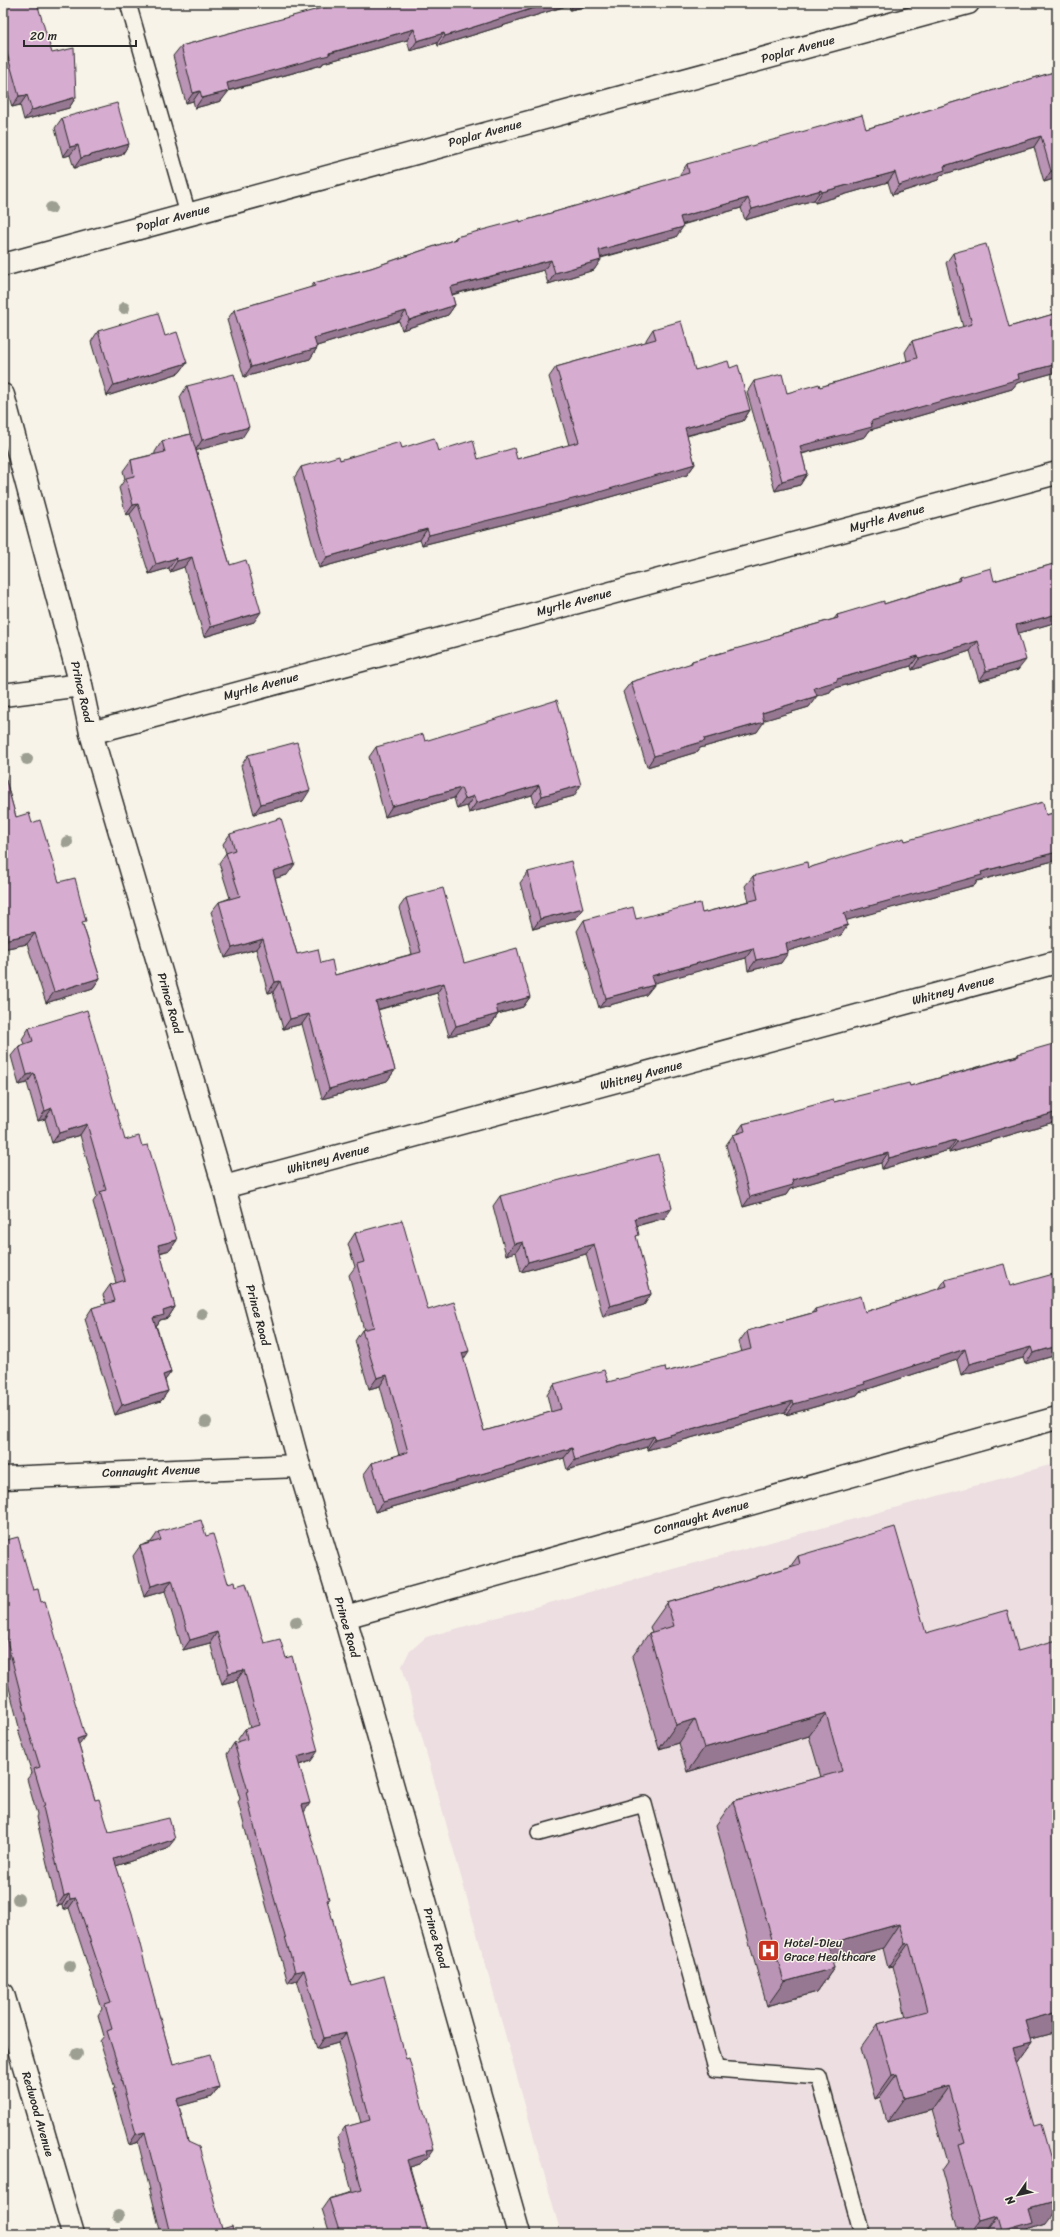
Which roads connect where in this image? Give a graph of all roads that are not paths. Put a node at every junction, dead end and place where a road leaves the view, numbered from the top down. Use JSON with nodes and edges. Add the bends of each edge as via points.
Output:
{"nodes":[{"id":1,"x":128,"y":3,"type":"edge"},
{"id":2,"x":968,"y":3,"type":"edge"},
{"id":3,"x":188,"y":214,"type":"junction"},
{"id":4,"x":3,"y":265,"type":"edge"},
{"id":5,"x":3,"y":395,"type":"edge"},
{"id":6,"x":1057,"y":473,"type":"edge"},
{"id":7,"x":81,"y":686,"type":"junction"},
{"id":8,"x":3,"y":694,"type":"edge"},
{"id":9,"x":91,"y":733,"type":"junction"},
{"id":10,"x":1057,"y":962,"type":"edge"},
{"id":11,"x":224,"y":1188,"type":"junction"},
{"id":12,"x":1057,"y":1418,"type":"edge"},
{"id":13,"x":299,"y":1466,"type":"junction"},
{"id":14,"x":3,"y":1478,"type":"edge"},
{"id":15,"x":345,"y":1617,"type":"junction"},
{"id":16,"x":539,"y":1833,"type":"dead end"},
{"id":17,"x":3,"y":1994,"type":"edge"},
{"id":18,"x":73,"y":2234,"type":"edge"},
{"id":19,"x":519,"y":2234,"type":"edge"},
{"id":20,"x":862,"y":2234,"type":"edge"}],
"edges":[{"from":1,"to":3,"type":"lane"},
{"from":2,"to":3,"type":"street","name":"Poplar Avenue"},
{"from":3,"to":4,"type":"street","name":"Poplar Avenue"},
{"from":5,"to":7,"type":"street","name":"Prince Road"},
{"from":6,"to":9,"type":"street","name":"Myrtle Avenue"},
{"from":7,"to":8,"type":"street"},
{"from":7,"to":9,"type":"street","name":"Prince Road"},
{"from":9,"to":11,"type":"street","name":"Prince Road"},
{"from":10,"to":11,"type":"street","name":"Whitney Avenue"},
{"from":11,"to":13,"type":"street","name":"Prince Road"},
{"from":12,"to":15,"type":"street","name":"Connaught Avenue"},
{"from":13,"to":14,"type":"street","name":"Connaught Avenue"},
{"from":13,"to":15,"type":"street","name":"Prince Road"},
{"from":15,"to":19,"type":"street","name":"Prince Road"},
{"from":16,"to":20,"type":"lane","via":[[644,1804],[716,2069],[819,2077]]},
{"from":17,"to":18,"type":"street","name":"Redwood Avenue"}]}
